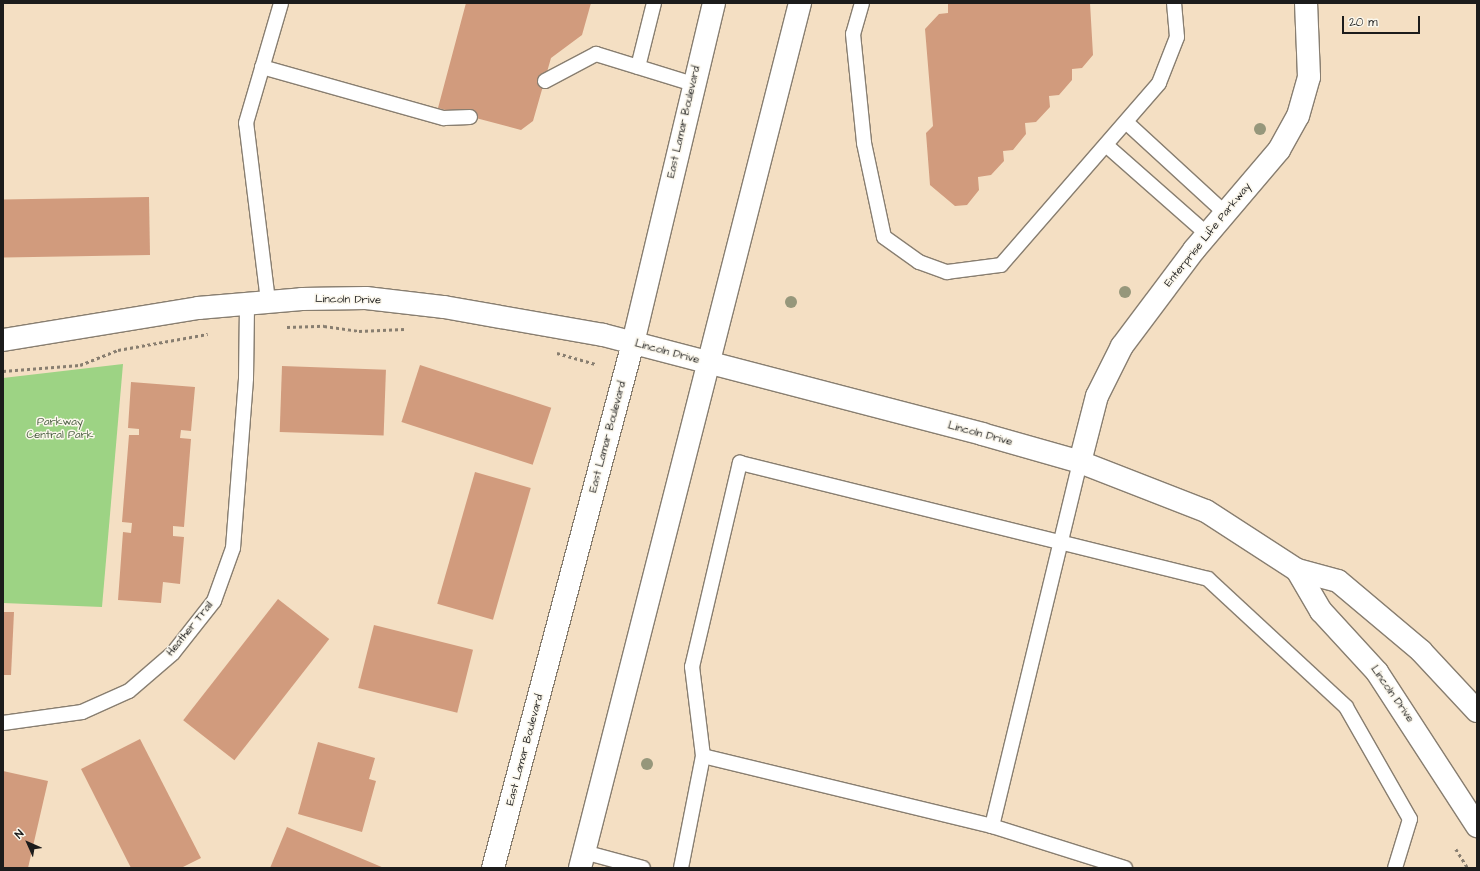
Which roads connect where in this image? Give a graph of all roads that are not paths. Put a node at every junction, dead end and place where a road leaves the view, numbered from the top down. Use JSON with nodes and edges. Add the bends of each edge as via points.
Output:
{"nodes":[{"id":1,"x":281,"y":3,"type":"edge"},
{"id":2,"x":654,"y":3,"type":"edge"},
{"id":3,"x":714,"y":3,"type":"edge"},
{"id":4,"x":800,"y":3,"type":"edge"},
{"id":5,"x":862,"y":3,"type":"edge"},
{"id":6,"x":1174,"y":3,"type":"edge"},
{"id":7,"x":1306,"y":3,"type":"edge"},
{"id":8,"x":262,"y":67,"type":"junction"},
{"id":9,"x":638,"y":67,"type":"junction"},
{"id":10,"x":545,"y":81,"type":"dead end"},
{"id":11,"x":693,"y":84,"type":"junction"},
{"id":12,"x":470,"y":117,"type":"dead end"},
{"id":13,"x":1126,"y":122,"type":"junction"},
{"id":14,"x":1106,"y":145,"type":"junction"},
{"id":15,"x":1225,"y":213,"type":"junction"},
{"id":16,"x":1207,"y":234,"type":"junction"},
{"id":17,"x":258,"y":302,"type":"junction"},
{"id":18,"x":3,"y":340,"type":"edge"},
{"id":19,"x":633,"y":343,"type":"junction"},
{"id":20,"x":709,"y":363,"type":"junction"},
{"id":21,"x":1080,"y":462,"type":"junction"},
{"id":22,"x":1061,"y":541,"type":"junction"},
{"id":23,"x":1297,"y":570,"type":"junction"},
{"id":24,"x":1477,"y":711,"type":"edge"},
{"id":25,"x":3,"y":723,"type":"edge"},
{"id":26,"x":703,"y":756,"type":"junction"},
{"id":27,"x":992,"y":826,"type":"junction"},
{"id":28,"x":1477,"y":826,"type":"edge"},
{"id":29,"x":582,"y":860,"type":"edge"},
{"id":30,"x":493,"y":868,"type":"edge"},
{"id":31,"x":643,"y":868,"type":"edge"},
{"id":32,"x":681,"y":868,"type":"edge"},
{"id":33,"x":1125,"y":868,"type":"edge"},
{"id":34,"x":1395,"y":868,"type":"edge"}],
"edges":[{"from":1,"to":8,"type":"lane","name":"Heather Trail"},
{"from":2,"to":9,"type":"lane"},
{"from":3,"to":11,"type":"main road","name":"East Lamar Boulevard"},
{"from":4,"to":20,"type":"main road"},
{"from":5,"to":14,"type":"lane","via":[[853,34],[875,210],[884,237],[919,262],[947,272],[1001,265]]},
{"from":6,"to":13,"type":"lane","via":[[1177,37],[1159,83]]},
{"from":7,"to":15,"type":"main road","name":"Enterprise Life Parkway","via":[[1309,77],[1298,116],[1278,150]]},
{"from":8,"to":12,"type":"lane","via":[[444,118]]},
{"from":8,"to":17,"type":"lane","name":"Heather Trail","via":[[246,123]]},
{"from":9,"to":10,"type":"lane","via":[[596,54]]},
{"from":9,"to":11,"type":"lane"},
{"from":11,"to":19,"type":"main road","name":"East Lamar Boulevard"},
{"from":13,"to":14,"type":"lane"},
{"from":13,"to":15,"type":"lane"},
{"from":14,"to":16,"type":"lane"},
{"from":15,"to":16,"type":"main road","name":"Enterprise Life Parkway"},
{"from":16,"to":21,"type":"main road","name":"Enterprise Life Parkway","via":[[1122,346],[1097,396]]},
{"from":17,"to":18,"type":"main road","name":"Lincoln Drive"},
{"from":17,"to":19,"type":"main road","name":"Lincoln Drive","via":[[366,298],[444,307]]},
{"from":17,"to":25,"type":"lane","name":"Heather Trail","via":[[246,378],[233,548],[214,601],[173,653],[129,691],[82,712]]},
{"from":19,"to":20,"type":"main road","name":"Lincoln Drive"},
{"from":19,"to":30,"type":"main road","name":"East Lamar Boulevard"},
{"from":20,"to":21,"type":"main road","name":"Lincoln Drive"},
{"from":20,"to":29,"type":"main road"},
{"from":21,"to":22,"type":"lane"},
{"from":21,"to":23,"type":"main road","name":"Lincoln Drive","via":[[1206,511]]},
{"from":22,"to":26,"type":"lane","via":[[740,463],[692,667]]},
{"from":22,"to":27,"type":"lane"},
{"from":22,"to":34,"type":"lane","via":[[1208,579],[1346,707],[1410,820]]},
{"from":23,"to":24,"type":"main road","name":"Lincoln Drive","via":[[1338,581],[1374,608],[1421,651]]},
{"from":23,"to":28,"type":"main road","name":"Lincoln Drive","via":[[1321,611],[1377,672]]},
{"from":26,"to":27,"type":"lane"},
{"from":26,"to":32,"type":"lane"},
{"from":27,"to":33,"type":"lane"},
{"from":29,"to":31,"type":"lane"}]}
